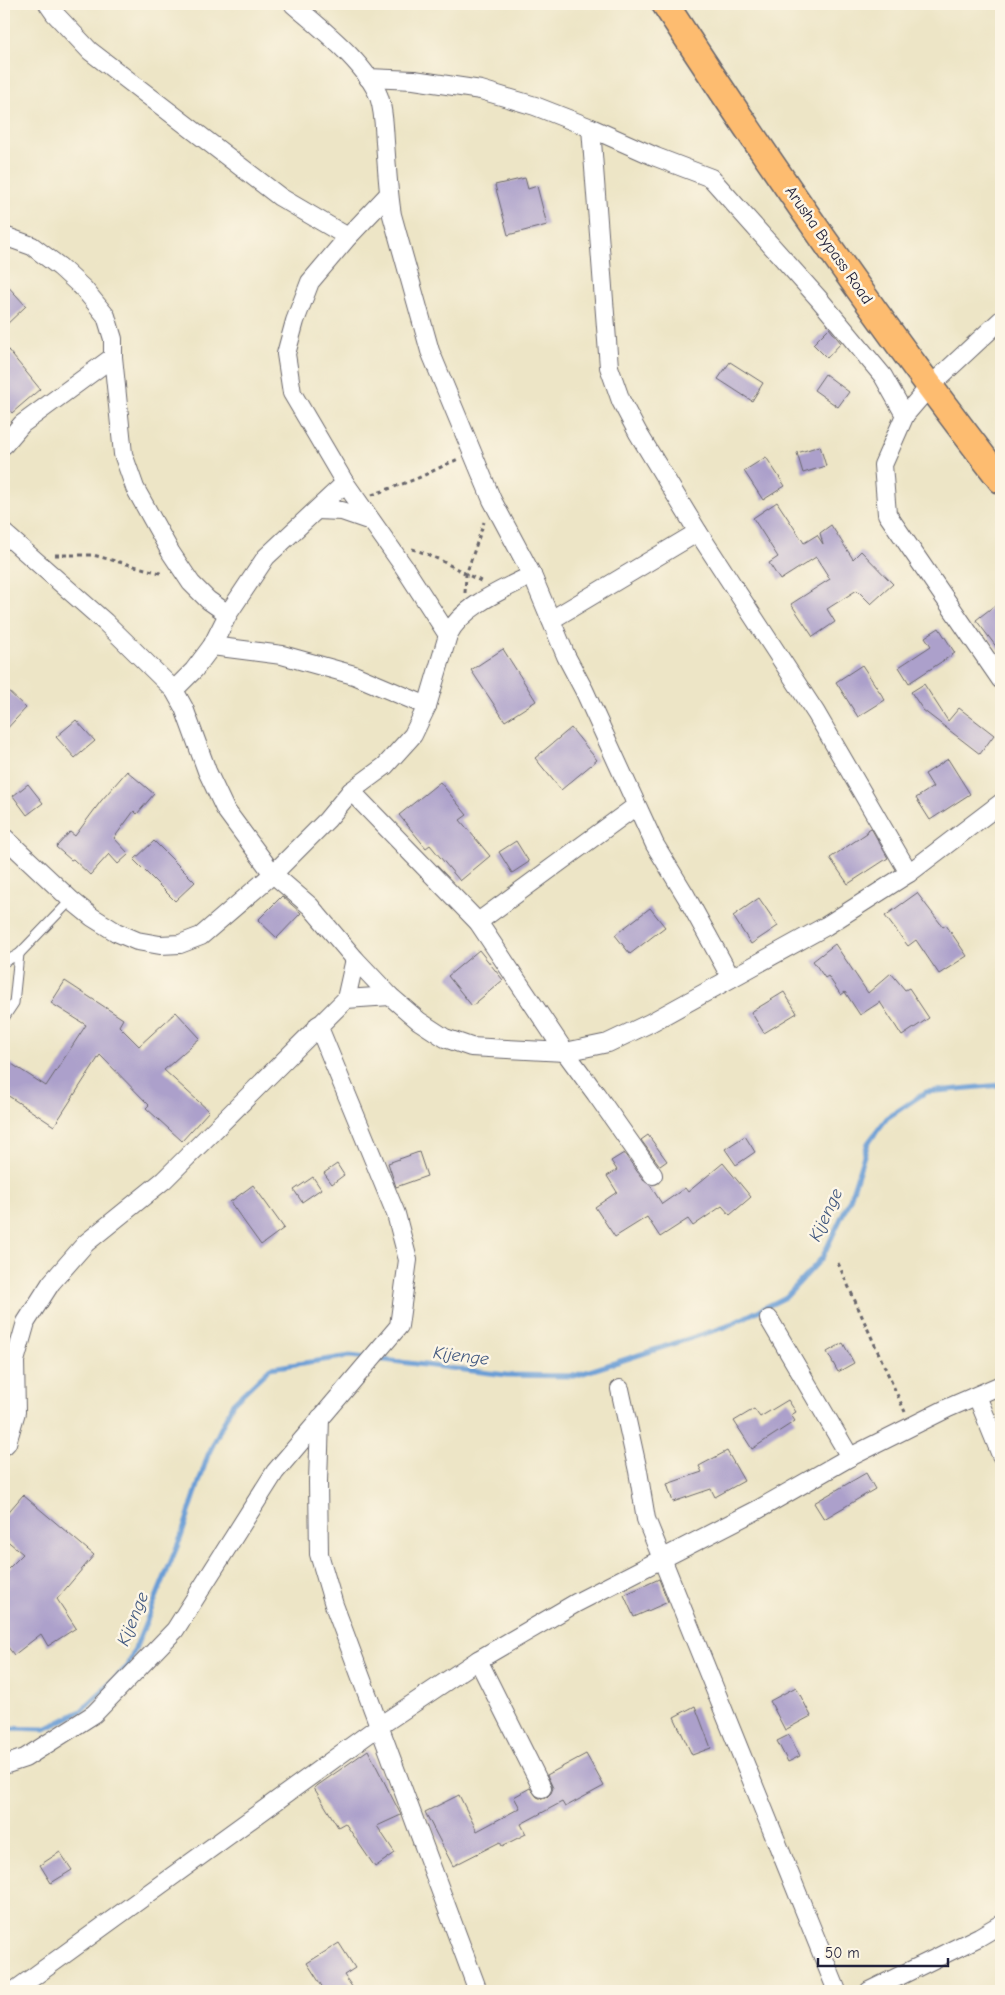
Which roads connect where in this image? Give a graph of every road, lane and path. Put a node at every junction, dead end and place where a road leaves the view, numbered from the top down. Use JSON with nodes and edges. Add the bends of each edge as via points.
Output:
{"nodes":[{"id":1,"x":48,"y":4,"type":"edge"},
{"id":2,"x":293,"y":4,"type":"edge"},
{"id":3,"x":665,"y":4,"type":"edge"},
{"id":4,"x":368,"y":78,"type":"junction"},
{"id":5,"x":591,"y":128,"type":"junction"},
{"id":6,"x":388,"y":195,"type":"junction"},
{"id":7,"x":4,"y":237,"type":"edge"},
{"id":8,"x":348,"y":237,"type":"junction"},
{"id":9,"x":1001,"y":320,"type":"edge"},
{"id":10,"x":113,"y":357,"type":"junction"},
{"id":11,"x":929,"y":387,"type":"junction"},
{"id":12,"x":905,"y":415,"type":"junction"},
{"id":13,"x":4,"y":445,"type":"edge"},
{"id":14,"x":474,"y":455,"type":"junction"},
{"id":15,"x":1001,"y":480,"type":"edge"},
{"id":16,"x":345,"y":483,"type":"junction"},
{"id":17,"x":492,"y":500,"type":"junction"},
{"id":18,"x":356,"y":501,"type":"junction"},
{"id":19,"x":317,"y":510,"type":"junction"},
{"id":20,"x":371,"y":521,"type":"junction"},
{"id":21,"x":698,"y":532,"type":"junction"},
{"id":22,"x":4,"y":533,"type":"edge"},
{"id":23,"x":387,"y":543,"type":"junction"},
{"id":24,"x":28,"y":555,"type":"junction"},
{"id":25,"x":466,"y":575,"type":"junction"},
{"id":26,"x":532,"y":575,"type":"junction"},
{"id":27,"x":190,"y":583,"type":"junction"},
{"id":28,"x":502,"y":590,"type":"junction"},
{"id":29,"x":228,"y":614,"type":"junction"},
{"id":30,"x":463,"y":614,"type":"junction"},
{"id":31,"x":551,"y":620,"type":"junction"},
{"id":32,"x":448,"y":635,"type":"junction"},
{"id":33,"x":212,"y":646,"type":"junction"},
{"id":34,"x":1001,"y":680,"type":"edge"},
{"id":35,"x":174,"y":690,"type":"junction"},
{"id":36,"x":427,"y":706,"type":"junction"},
{"id":37,"x":351,"y":792,"type":"junction"},
{"id":38,"x":1001,"y":803,"type":"edge"},
{"id":39,"x":636,"y":806,"type":"junction"},
{"id":40,"x":4,"y":837,"type":"edge"},
{"id":41,"x":909,"y":873,"type":"junction"},
{"id":42,"x":273,"y":874,"type":"junction"},
{"id":43,"x":71,"y":900,"type":"junction"},
{"id":44,"x":478,"y":922,"type":"junction"},
{"id":45,"x":19,"y":954,"type":"junction"},
{"id":46,"x":355,"y":960,"type":"junction"},
{"id":47,"x":4,"y":962,"type":"edge"},
{"id":48,"x":731,"y":978,"type":"junction"},
{"id":49,"x":390,"y":996,"type":"junction"},
{"id":50,"x":346,"y":999,"type":"junction"},
{"id":51,"x":4,"y":1018,"type":"edge"},
{"id":52,"x":318,"y":1025,"type":"junction"},
{"id":53,"x":564,"y":1052,"type":"junction"},
{"id":54,"x":653,"y":1175,"type":"dead end"},
{"id":55,"x":838,"y":1263,"type":"dead end"},
{"id":56,"x":769,"y":1320,"type":"dead end"},
{"id":57,"x":1001,"y":1385,"type":"edge"},
{"id":58,"x":620,"y":1389,"type":"dead end"},
{"id":59,"x":977,"y":1396,"type":"junction"},
{"id":60,"x":320,"y":1418,"type":"junction"},
{"id":61,"x":911,"y":1426,"type":"junction"},
{"id":62,"x":4,"y":1446,"type":"edge"},
{"id":63,"x":1001,"y":1455,"type":"edge"},
{"id":64,"x":850,"y":1457,"type":"junction"},
{"id":65,"x":663,"y":1557,"type":"junction"},
{"id":66,"x":478,"y":1660,"type":"junction"},
{"id":67,"x":378,"y":1727,"type":"junction"},
{"id":68,"x":4,"y":1766,"type":"edge"},
{"id":69,"x":542,"y":1788,"type":"dead end"},
{"id":70,"x":1001,"y":1924,"type":"edge"},
{"id":71,"x":14,"y":1991,"type":"edge"},
{"id":72,"x":478,"y":1991,"type":"edge"},
{"id":73,"x":837,"y":1991,"type":"edge"},
{"id":74,"x":869,"y":1991,"type":"edge"}],
"edges":[{"from":1,"to":8,"type":"street","via":[[90,51],[280,196]]},
{"from":2,"to":4,"type":"street","via":[[348,54]]},
{"from":3,"to":11,"type":"main road","name":"Arusha Bypass Road","via":[[741,121]]},
{"from":4,"to":5,"type":"street","via":[[414,80],[480,90],[535,106]]},
{"from":4,"to":6,"type":"street","via":[[379,97],[384,121]]},
{"from":5,"to":12,"type":"street","via":[[711,178],[883,376]]},
{"from":5,"to":21,"type":"street","via":[[609,367],[621,401],[638,433]]},
{"from":6,"to":8,"type":"street"},
{"from":6,"to":14,"type":"street","via":[[430,351]]},
{"from":7,"to":10,"type":"street","via":[[32,246],[84,289],[106,316],[113,339]]},
{"from":8,"to":16,"type":"street","via":[[310,282],[286,354],[292,393]]},
{"from":9,"to":11,"type":"street"},
{"from":10,"to":13,"type":"street","via":[[22,424]]},
{"from":10,"to":27,"type":"street","via":[[124,454],[135,488]]},
{"from":11,"to":12,"type":"street"},
{"from":11,"to":15,"type":"main road","name":"Arusha Bypass Road"},
{"from":12,"to":34,"type":"street","via":[[883,465],[887,514]]},
{"from":14,"to":17,"type":"street"},
{"from":14,"to":18,"type":"path"},
{"from":16,"to":18,"type":"street"},
{"from":16,"to":19,"type":"street"},
{"from":17,"to":25,"type":"path"},
{"from":17,"to":26,"type":"street"},
{"from":18,"to":20,"type":"street"},
{"from":19,"to":20,"type":"street","via":[[342,511]]},
{"from":19,"to":29,"type":"street","via":[[266,557]]},
{"from":20,"to":23,"type":"street"},
{"from":21,"to":31,"type":"street"},
{"from":21,"to":41,"type":"street","via":[[816,713]]},
{"from":22,"to":24,"type":"street"},
{"from":23,"to":25,"type":"path","via":[[427,553]]},
{"from":23,"to":32,"type":"street"},
{"from":24,"to":27,"type":"path","via":[[93,555]]},
{"from":24,"to":35,"type":"street","via":[[105,622]]},
{"from":25,"to":28,"type":"path"},
{"from":25,"to":30,"type":"path"},
{"from":26,"to":28,"type":"street"},
{"from":26,"to":31,"type":"street"},
{"from":27,"to":29,"type":"street"},
{"from":28,"to":30,"type":"street"},
{"from":29,"to":33,"type":"street"},
{"from":30,"to":32,"type":"street"},
{"from":31,"to":39,"type":"street"},
{"from":32,"to":36,"type":"street"},
{"from":33,"to":35,"type":"street"},
{"from":33,"to":36,"type":"street","via":[[291,658],[354,676]]},
{"from":35,"to":42,"type":"street","via":[[225,809]]},
{"from":36,"to":37,"type":"street","via":[[412,735],[385,766]]},
{"from":37,"to":42,"type":"street"},
{"from":37,"to":44,"type":"street"},
{"from":38,"to":41,"type":"street"},
{"from":39,"to":44,"type":"street"},
{"from":39,"to":48,"type":"street"},
{"from":40,"to":43,"type":"street"},
{"from":41,"to":48,"type":"street","via":[[826,926]]},
{"from":42,"to":43,"type":"street","via":[[200,936],[180,944],[137,941],[116,932]]},
{"from":42,"to":46,"type":"street","via":[[310,906]]},
{"from":43,"to":45,"type":"lane"},
{"from":44,"to":53,"type":"street"},
{"from":45,"to":47,"type":"lane"},
{"from":45,"to":51,"type":"lane","via":[[14,1003]]},
{"from":46,"to":49,"type":"street"},
{"from":46,"to":50,"type":"street"},
{"from":48,"to":53,"type":"street","via":[[608,1043]]},
{"from":49,"to":50,"type":"street"},
{"from":49,"to":53,"type":"street","via":[[445,1038],[471,1047]]},
{"from":50,"to":52,"type":"street"},
{"from":52,"to":60,"type":"street","via":[[396,1214],[408,1260],[400,1326]]},
{"from":52,"to":62,"type":"street","via":[[164,1180],[86,1244],[51,1282],[26,1322],[15,1361],[16,1412]]},
{"from":53,"to":54,"type":"street"},
{"from":55,"to":61,"type":"path"},
{"from":56,"to":64,"type":"street"},
{"from":57,"to":59,"type":"street"},
{"from":58,"to":65,"type":"street","via":[[646,1519]]},
{"from":59,"to":61,"type":"street"},
{"from":59,"to":63,"type":"street"},
{"from":60,"to":67,"type":"street","via":[[320,1554],[334,1605]]},
{"from":60,"to":68,"type":"street","via":[[275,1472],[175,1630],[94,1714],[24,1758]]},
{"from":61,"to":64,"type":"street"},
{"from":64,"to":65,"type":"street","via":[[759,1509]]},
{"from":65,"to":66,"type":"street"},
{"from":65,"to":73,"type":"street"},
{"from":66,"to":67,"type":"street"},
{"from":66,"to":69,"type":"street"},
{"from":67,"to":71,"type":"street"},
{"from":67,"to":72,"type":"street"},
{"from":70,"to":74,"type":"street"}]}
